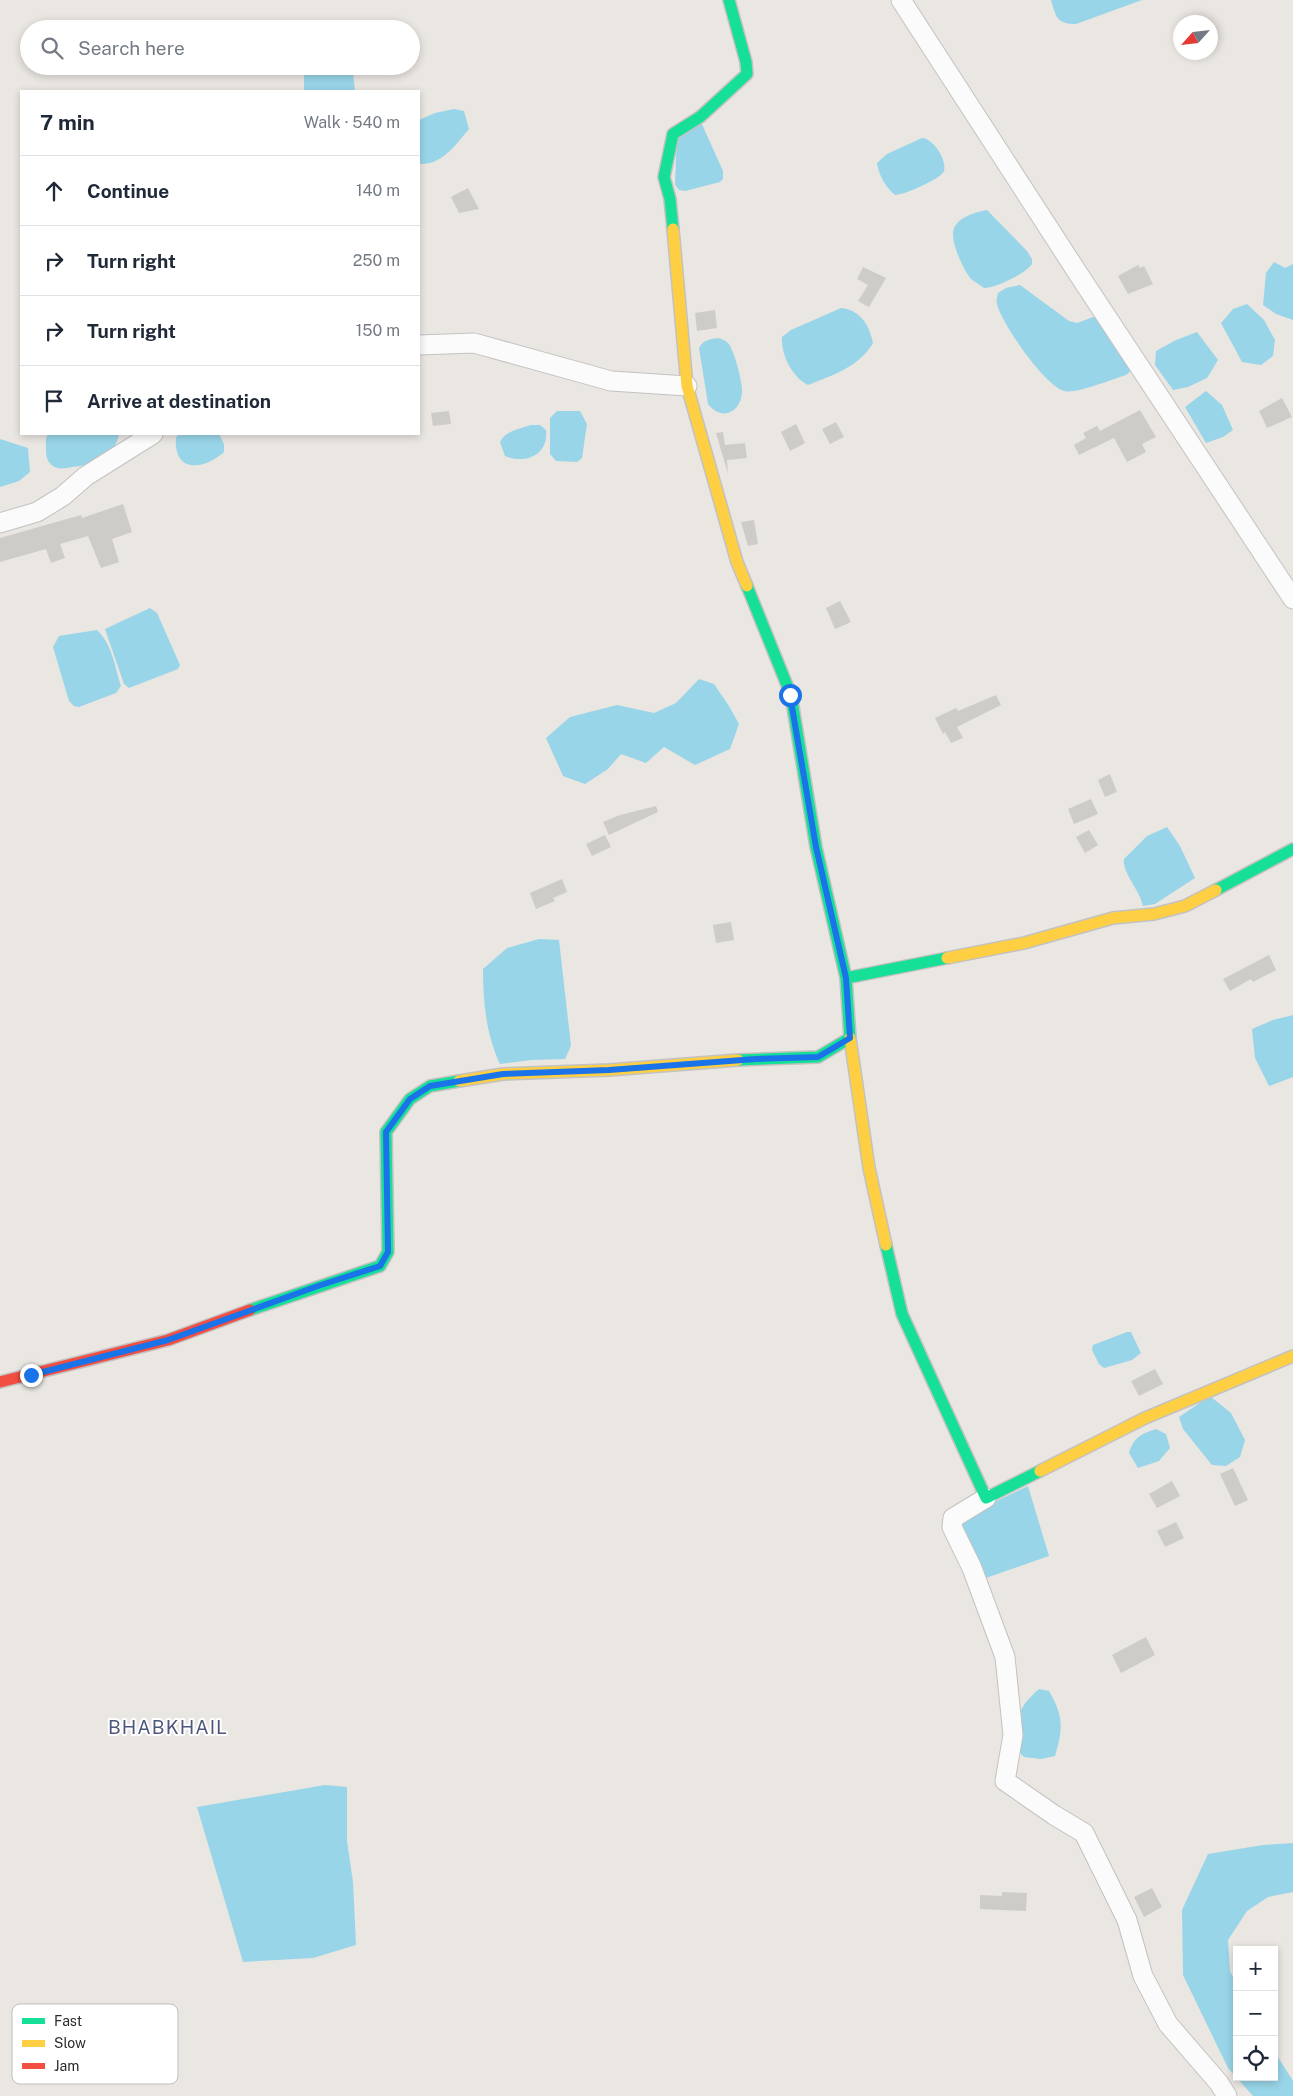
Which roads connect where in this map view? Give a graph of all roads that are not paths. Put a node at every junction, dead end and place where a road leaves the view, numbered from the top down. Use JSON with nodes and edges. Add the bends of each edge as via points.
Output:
{"nodes":[{"id":1,"x":728,"y":0,"type":"edge"},
{"id":2,"x":901,"y":0,"type":"edge"},
{"id":3,"x":420,"y":345,"type":"edge"},
{"id":4,"x":687,"y":386,"type":"junction"},
{"id":5,"x":151,"y":435,"type":"edge"},
{"id":6,"x":0,"y":523,"type":"edge"},
{"id":7,"x":1293,"y":599,"type":"edge"},
{"id":8,"x":1293,"y":848,"type":"edge"},
{"id":9,"x":846,"y":978,"type":"junction"},
{"id":10,"x":850,"y":1038,"type":"junction"},
{"id":11,"x":1293,"y":1356,"type":"edge"},
{"id":12,"x":0,"y":1382,"type":"edge"},
{"id":13,"x":986,"y":1498,"type":"junction"},
{"id":14,"x":1226,"y":2096,"type":"edge"}],
"edges":[{"from":1,"to":4,"type":"street","via":[[746,62],[746,74],[700,117],[673,134],[664,177],[670,199]]},
{"from":2,"to":7,"type":"street"},
{"from":3,"to":4,"type":"street","via":[[474,343],[611,381]]},
{"from":4,"to":9,"type":"street","via":[[737,562],[790,695],[816,847]]},
{"from":5,"to":6,"type":"street","via":[[86,476],[37,512]]},
{"from":8,"to":9,"type":"street","via":[[1185,906],[1154,914],[1113,918],[1024,943]]},
{"from":9,"to":10,"type":"street"},
{"from":10,"to":12,"type":"street","via":[[818,1057],[503,1074],[430,1086],[410,1099],[386,1132],[388,1252],[380,1266],[168,1340]]},
{"from":10,"to":13,"type":"street","via":[[869,1168],[902,1314]]},
{"from":11,"to":13,"type":"street","via":[[1145,1418]]},
{"from":13,"to":14,"type":"street","via":[[953,1518],[952,1527],[972,1568],[1005,1657],[1013,1735],[1005,1781],[1084,1833],[1127,1920],[1143,1976],[1168,2024]]}]}
